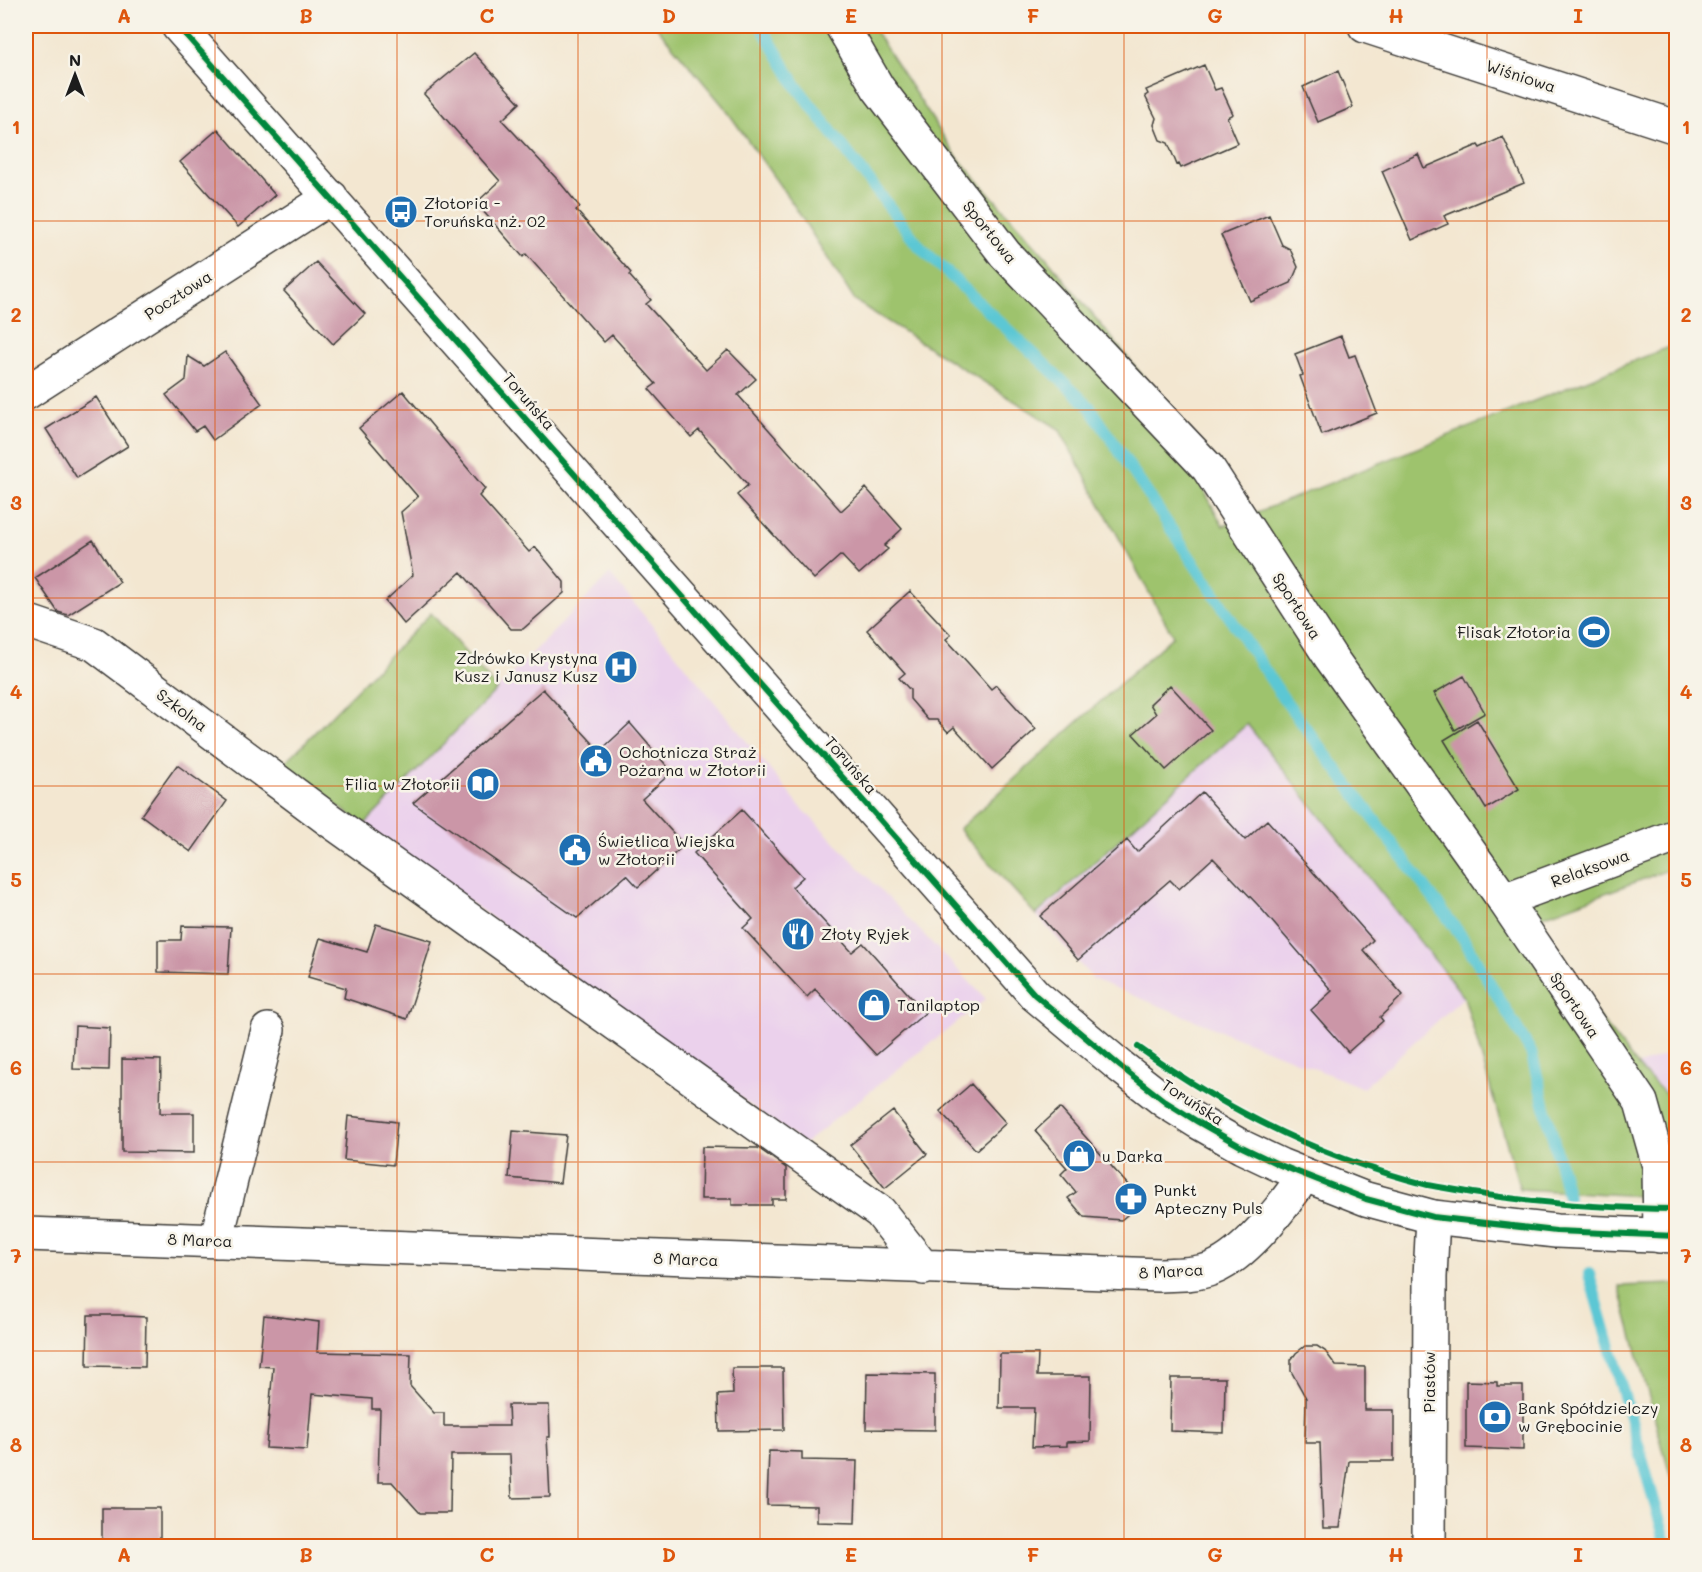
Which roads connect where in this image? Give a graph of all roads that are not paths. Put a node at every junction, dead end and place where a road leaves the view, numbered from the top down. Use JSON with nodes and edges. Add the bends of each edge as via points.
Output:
{"nodes":[{"id":1,"x":178,"y":26,"type":"edge"},
{"id":2,"x":842,"y":26,"type":"edge"},
{"id":3,"x":1365,"y":26,"type":"edge"},
{"id":4,"x":1677,"y":127,"type":"edge"},
{"id":5,"x":332,"y":197,"type":"junction"},
{"id":6,"x":26,"y":393,"type":"edge"},
{"id":7,"x":26,"y":621,"type":"edge"},
{"id":8,"x":1677,"y":836,"type":"edge"},
{"id":9,"x":1504,"y":900,"type":"junction"},
{"id":10,"x":268,"y":1030,"type":"dead end"},
{"id":11,"x":1304,"y":1175,"type":"junction"},
{"id":12,"x":1432,"y":1217,"type":"junction"},
{"id":13,"x":26,"y":1234,"type":"edge"},
{"id":14,"x":1668,"y":1236,"type":"edge"},
{"id":15,"x":216,"y":1241,"type":"junction"},
{"id":16,"x":924,"y":1268,"type":"junction"},
{"id":17,"x":1429,"y":1546,"type":"edge"}],
"edges":[{"from":1,"to":5,"type":"street","name":"Toruńska"},
{"from":2,"to":9,"type":"street","name":"Sportowa","via":[[878,88],[1005,254],[1208,468],[1331,658]]},
{"from":3,"to":4,"type":"street","name":"Wiśniowa"},
{"from":5,"to":6,"type":"street","name":"Pocztowa"},
{"from":5,"to":11,"type":"street","name":"Toruńska","via":[[1035,995],[1166,1102],[1242,1147]]},
{"from":7,"to":16,"type":"street","name":"Szkolna","via":[[94,644],[328,819],[880,1212]]},
{"from":8,"to":9,"type":"street","name":"Relaksowa"},
{"from":9,"to":14,"type":"street","name":"Sportowa","via":[[1641,1102],[1659,1166]]},
{"from":10,"to":15,"type":"street"},
{"from":11,"to":12,"type":"street","name":"Toruńska","via":[[1366,1199]]},
{"from":11,"to":16,"type":"street","name":"8 Marca","via":[[1294,1192],[1244,1248],[1209,1270],[1160,1275]]},
{"from":12,"to":14,"type":"street","name":"Toruńska","via":[[1556,1231]]},
{"from":12,"to":17,"type":"street","name":"Piastów"},
{"from":13,"to":15,"type":"street","name":"8 Marca"},
{"from":15,"to":16,"type":"street","name":"8 Marca"}]}
